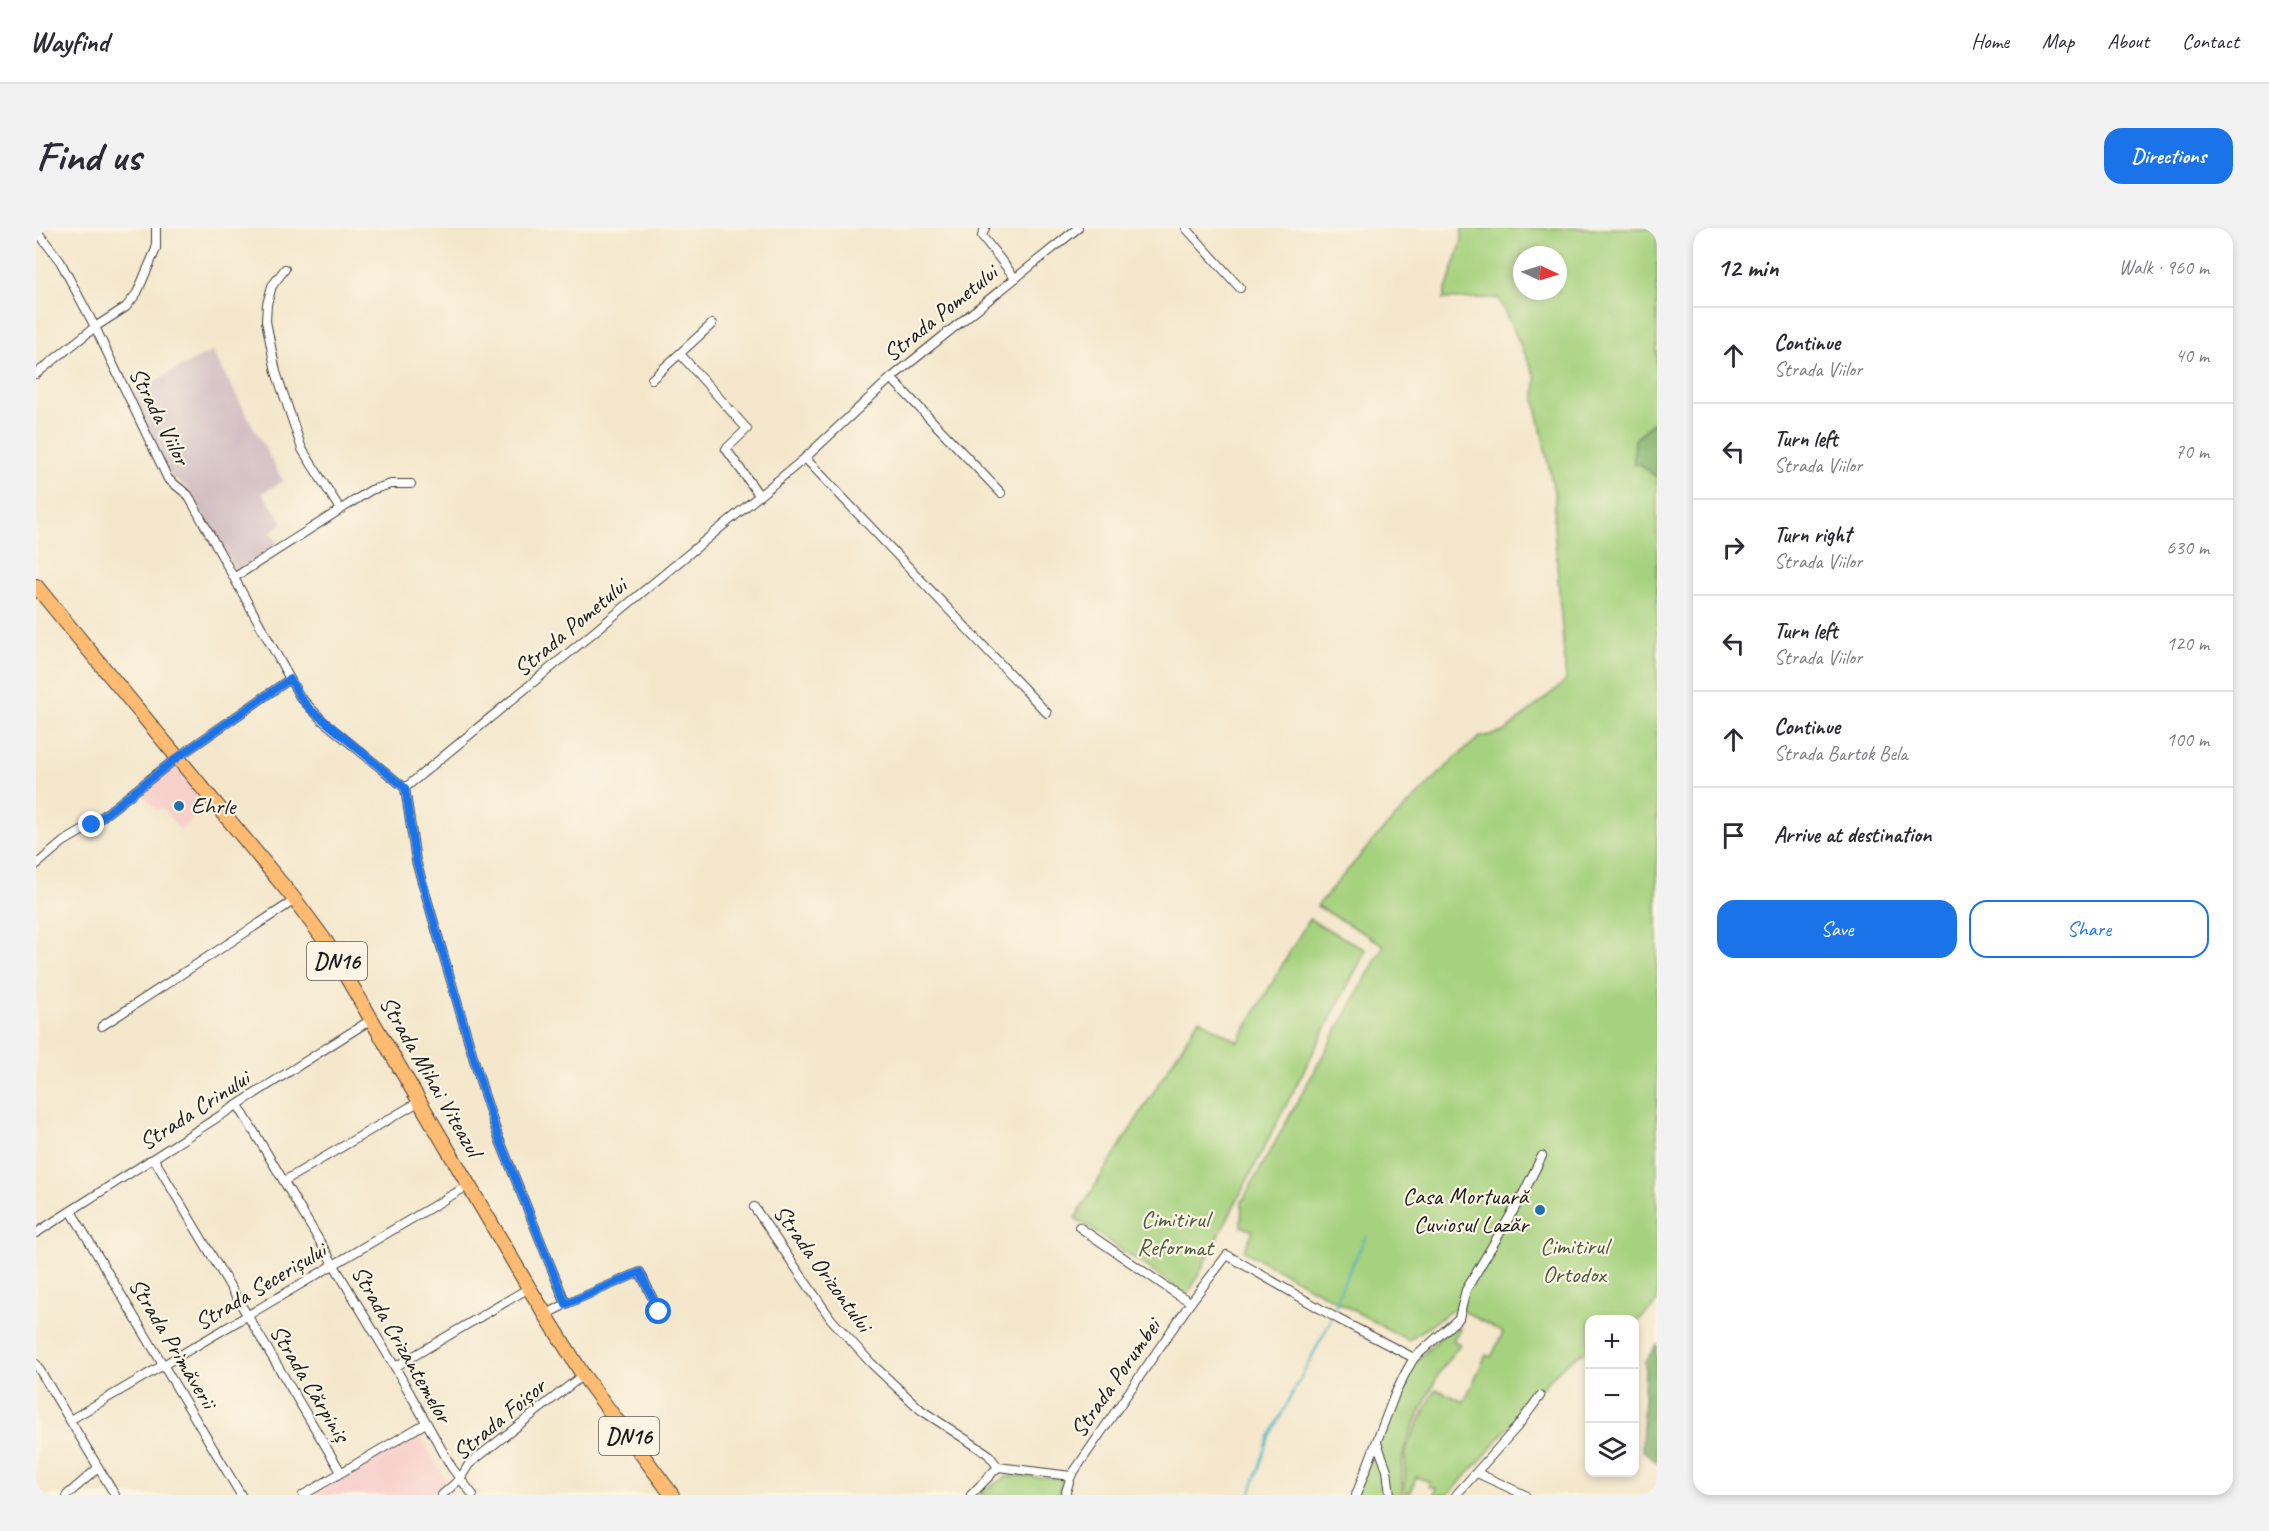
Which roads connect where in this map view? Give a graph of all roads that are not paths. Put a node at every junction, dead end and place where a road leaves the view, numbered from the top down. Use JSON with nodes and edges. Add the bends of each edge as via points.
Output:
{"nodes":[{"id":1,"x":156,"y":228,"type":"edge"},
{"id":2,"x":985,"y":228,"type":"edge"},
{"id":3,"x":1078,"y":228,"type":"edge"},
{"id":4,"x":1186,"y":228,"type":"edge"},
{"id":5,"x":36,"y":230,"type":"edge"},
{"id":6,"x":285,"y":268,"type":"dead end"},
{"id":7,"x":1015,"y":278,"type":"junction"},
{"id":8,"x":1240,"y":288,"type":"dead end"},
{"id":9,"x":712,"y":324,"type":"dead end"},
{"id":10,"x":95,"y":327,"type":"junction"},
{"id":11,"x":681,"y":355,"type":"junction"},
{"id":12,"x":37,"y":371,"type":"edge"},
{"id":13,"x":891,"y":378,"type":"junction"},
{"id":14,"x":652,"y":379,"type":"dead end"},
{"id":15,"x":805,"y":458,"type":"junction"},
{"id":16,"x":411,"y":484,"type":"dead end"},
{"id":17,"x":1001,"y":493,"type":"dead end"},
{"id":18,"x":759,"y":495,"type":"junction"},
{"id":19,"x":340,"y":509,"type":"junction"},
{"id":20,"x":234,"y":577,"type":"junction"},
{"id":21,"x":36,"y":586,"type":"edge"},
{"id":22,"x":290,"y":679,"type":"junction"},
{"id":23,"x":1047,"y":713,"type":"dead end"},
{"id":24,"x":178,"y":757,"type":"junction"},
{"id":25,"x":405,"y":788,"type":"junction"},
{"id":26,"x":36,"y":865,"type":"edge"},
{"id":27,"x":295,"y":900,"type":"junction"},
{"id":28,"x":372,"y":1019,"type":"junction"},
{"id":29,"x":102,"y":1026,"type":"dead end"},
{"id":30,"x":420,"y":1101,"type":"junction"},
{"id":31,"x":238,"y":1105,"type":"junction"},
{"id":32,"x":1542,"y":1156,"type":"dead end"},
{"id":33,"x":154,"y":1159,"type":"junction"},
{"id":34,"x":284,"y":1182,"type":"junction"},
{"id":35,"x":469,"y":1185,"type":"junction"},
{"id":36,"x":754,"y":1207,"type":"dead end"},
{"id":37,"x":71,"y":1211,"type":"junction"},
{"id":38,"x":1078,"y":1227,"type":"dead end"},
{"id":39,"x":36,"y":1233,"type":"edge"},
{"id":40,"x":334,"y":1265,"type":"junction"},
{"id":41,"x":529,"y":1287,"type":"junction"},
{"id":42,"x":1191,"y":1302,"type":"junction"},
{"id":43,"x":566,"y":1304,"type":"junction"},
{"id":44,"x":659,"y":1312,"type":"dead end"},
{"id":45,"x":546,"y":1315,"type":"junction"},
{"id":46,"x":248,"y":1317,"type":"junction"},
{"id":47,"x":1414,"y":1358,"type":"junction"},
{"id":48,"x":36,"y":1364,"type":"edge"},
{"id":49,"x":164,"y":1365,"type":"junction"},
{"id":50,"x":395,"y":1367,"type":"junction"},
{"id":51,"x":583,"y":1375,"type":"junction"},
{"id":52,"x":1540,"y":1396,"type":"dead end"},
{"id":53,"x":70,"y":1420,"type":"junction"},
{"id":54,"x":426,"y":1423,"type":"junction"},
{"id":55,"x":1377,"y":1443,"type":"junction"},
{"id":56,"x":998,"y":1467,"type":"junction"},
{"id":57,"x":98,"y":1468,"type":"junction"},
{"id":58,"x":341,"y":1472,"type":"junction"},
{"id":59,"x":1477,"y":1473,"type":"junction"},
{"id":60,"x":1071,"y":1476,"type":"junction"},
{"id":61,"x":460,"y":1479,"type":"junction"},
{"id":62,"x":67,"y":1495,"type":"edge"},
{"id":63,"x":115,"y":1495,"type":"edge"},
{"id":64,"x":241,"y":1495,"type":"edge"},
{"id":65,"x":303,"y":1495,"type":"edge"},
{"id":66,"x":442,"y":1495,"type":"edge"},
{"id":67,"x":473,"y":1495,"type":"edge"},
{"id":68,"x":672,"y":1495,"type":"edge"},
{"id":69,"x":971,"y":1495,"type":"edge"},
{"id":70,"x":1065,"y":1495,"type":"edge"},
{"id":71,"x":1356,"y":1495,"type":"edge"},
{"id":72,"x":1390,"y":1495,"type":"edge"},
{"id":73,"x":1456,"y":1495,"type":"edge"},
{"id":74,"x":1526,"y":1495,"type":"edge"}],
"edges":[{"from":1,"to":10,"type":"street","via":[[156,249],[137,293],[126,307]]},
{"from":2,"to":7,"type":"street","via":[[982,236]]},
{"from":3,"to":7,"type":"street","name":"Strada Pometului"},
{"from":4,"to":8,"type":"street"},
{"from":5,"to":10,"type":"street","name":"Strada Viilor","via":[[60,261]]},
{"from":6,"to":19,"type":"street","via":[[272,285],[267,304],[266,321],[276,372],[302,449]]},
{"from":7,"to":13,"type":"street","name":"Strada Pometului"},
{"from":9,"to":11,"type":"street"},
{"from":10,"to":12,"type":"street"},
{"from":10,"to":20,"type":"street","name":"Strada Viilor","via":[[168,479],[188,495]]},
{"from":11,"to":14,"type":"street"},
{"from":11,"to":18,"type":"street","via":[[747,429],[726,449]]},
{"from":13,"to":15,"type":"street","name":"Strada Pometului"},
{"from":13,"to":17,"type":"street"},
{"from":15,"to":18,"type":"street","name":"Strada Pometului"},
{"from":15,"to":23,"type":"street"},
{"from":16,"to":19,"type":"street","via":[[382,486]]},
{"from":18,"to":25,"type":"street","name":"Strada Pometului"},
{"from":19,"to":20,"type":"street"},
{"from":20,"to":22,"type":"street","name":"Strada Viilor"},
{"from":21,"to":24,"type":"highway","name":"Strada Mihai Viteazul","number":"DN16"},
{"from":22,"to":24,"type":"street"},
{"from":22,"to":25,"type":"street","name":"Strada Viilor","via":[[310,709]]},
{"from":24,"to":26,"type":"street"},
{"from":24,"to":27,"type":"highway","name":"Strada Mihai Viteazul","number":"DN16"},
{"from":25,"to":43,"type":"street","via":[[416,861],[484,1094]]},
{"from":27,"to":28,"type":"highway","name":"Strada Mihai Viteazul","number":"DN16","via":[[326,942]]},
{"from":27,"to":29,"type":"street"},
{"from":28,"to":30,"type":"highway","name":"Strada Mihai Viteazul","number":"DN16"},
{"from":28,"to":31,"type":"street","name":"Strada Crinului"},
{"from":30,"to":34,"type":"street"},
{"from":30,"to":35,"type":"highway","name":"Strada Mihai Viteazul","number":"DN16"},
{"from":31,"to":33,"type":"street","name":"Strada Crinului"},
{"from":31,"to":34,"type":"street","name":"Strada Crizantemelor"},
{"from":32,"to":47,"type":"street","via":[[1466,1290],[1458,1318]]},
{"from":33,"to":37,"type":"street","name":"Strada Crinului"},
{"from":33,"to":46,"type":"street","name":"Strada Cărpiniș"},
{"from":34,"to":40,"type":"street","name":"Strada Crizantemelor"},
{"from":35,"to":40,"type":"street","name":"Strada Secerișului"},
{"from":35,"to":41,"type":"highway","name":"Strada Mihai Viteazul","number":"DN16"},
{"from":36,"to":56,"type":"street","name":"Strada Orizontului","via":[[831,1319],[871,1363],[921,1410],[988,1454]]},
{"from":37,"to":39,"type":"street","name":"Strada Crinului"},
{"from":37,"to":49,"type":"street","name":"Strada Primăverii"},
{"from":38,"to":42,"type":"street","name":"Strada Porumbei"},
{"from":40,"to":46,"type":"street","name":"Strada Secerișului"},
{"from":40,"to":50,"type":"street","name":"Strada Crizantemelor"},
{"from":41,"to":45,"type":"highway","name":"Strada Mihai Viteazul","number":"DN16"},
{"from":41,"to":50,"type":"street"},
{"from":42,"to":47,"type":"street","name":"Strada Porumbei","via":[[1227,1255]]},
{"from":42,"to":60,"type":"street","name":"Strada Porumbei"},
{"from":43,"to":44,"type":"street","via":[[640,1272]]},
{"from":43,"to":45,"type":"street"},
{"from":45,"to":51,"type":"highway","name":"Strada Mihai Viteazul","number":"DN16"},
{"from":46,"to":49,"type":"street","name":"Strada Secerișului"},
{"from":46,"to":58,"type":"street","name":"Strada Cărpiniș"},
{"from":47,"to":55,"type":"street","via":[[1395,1394]]},
{"from":48,"to":53,"type":"street"},
{"from":49,"to":53,"type":"street","name":"Strada Secerișului"},
{"from":49,"to":64,"type":"street","name":"Strada Primăverii"},
{"from":50,"to":54,"type":"street","name":"Strada Crizantemelor"},
{"from":51,"to":61,"type":"street","name":"Strada Foișor","via":[[469,1464]]},
{"from":51,"to":68,"type":"highway","name":"Strada Mihai Viteazul","number":"DN16"},
{"from":52,"to":59,"type":"street"},
{"from":53,"to":57,"type":"street"},
{"from":54,"to":58,"type":"street"},
{"from":54,"to":61,"type":"street","name":"Strada Crizantemelor"},
{"from":55,"to":71,"type":"street"},
{"from":55,"to":72,"type":"street","via":[[1387,1470]]},
{"from":56,"to":60,"type":"street"},
{"from":56,"to":69,"type":"street"},
{"from":57,"to":62,"type":"street"},
{"from":57,"to":63,"type":"street"},
{"from":58,"to":65,"type":"street"},
{"from":59,"to":73,"type":"street"},
{"from":59,"to":74,"type":"street"},
{"from":60,"to":70,"type":"street","name":"Strada Porumbei"},
{"from":61,"to":66,"type":"street","name":"Strada Foișor"},
{"from":61,"to":67,"type":"street","name":"Strada Crizantemelor"}]}
